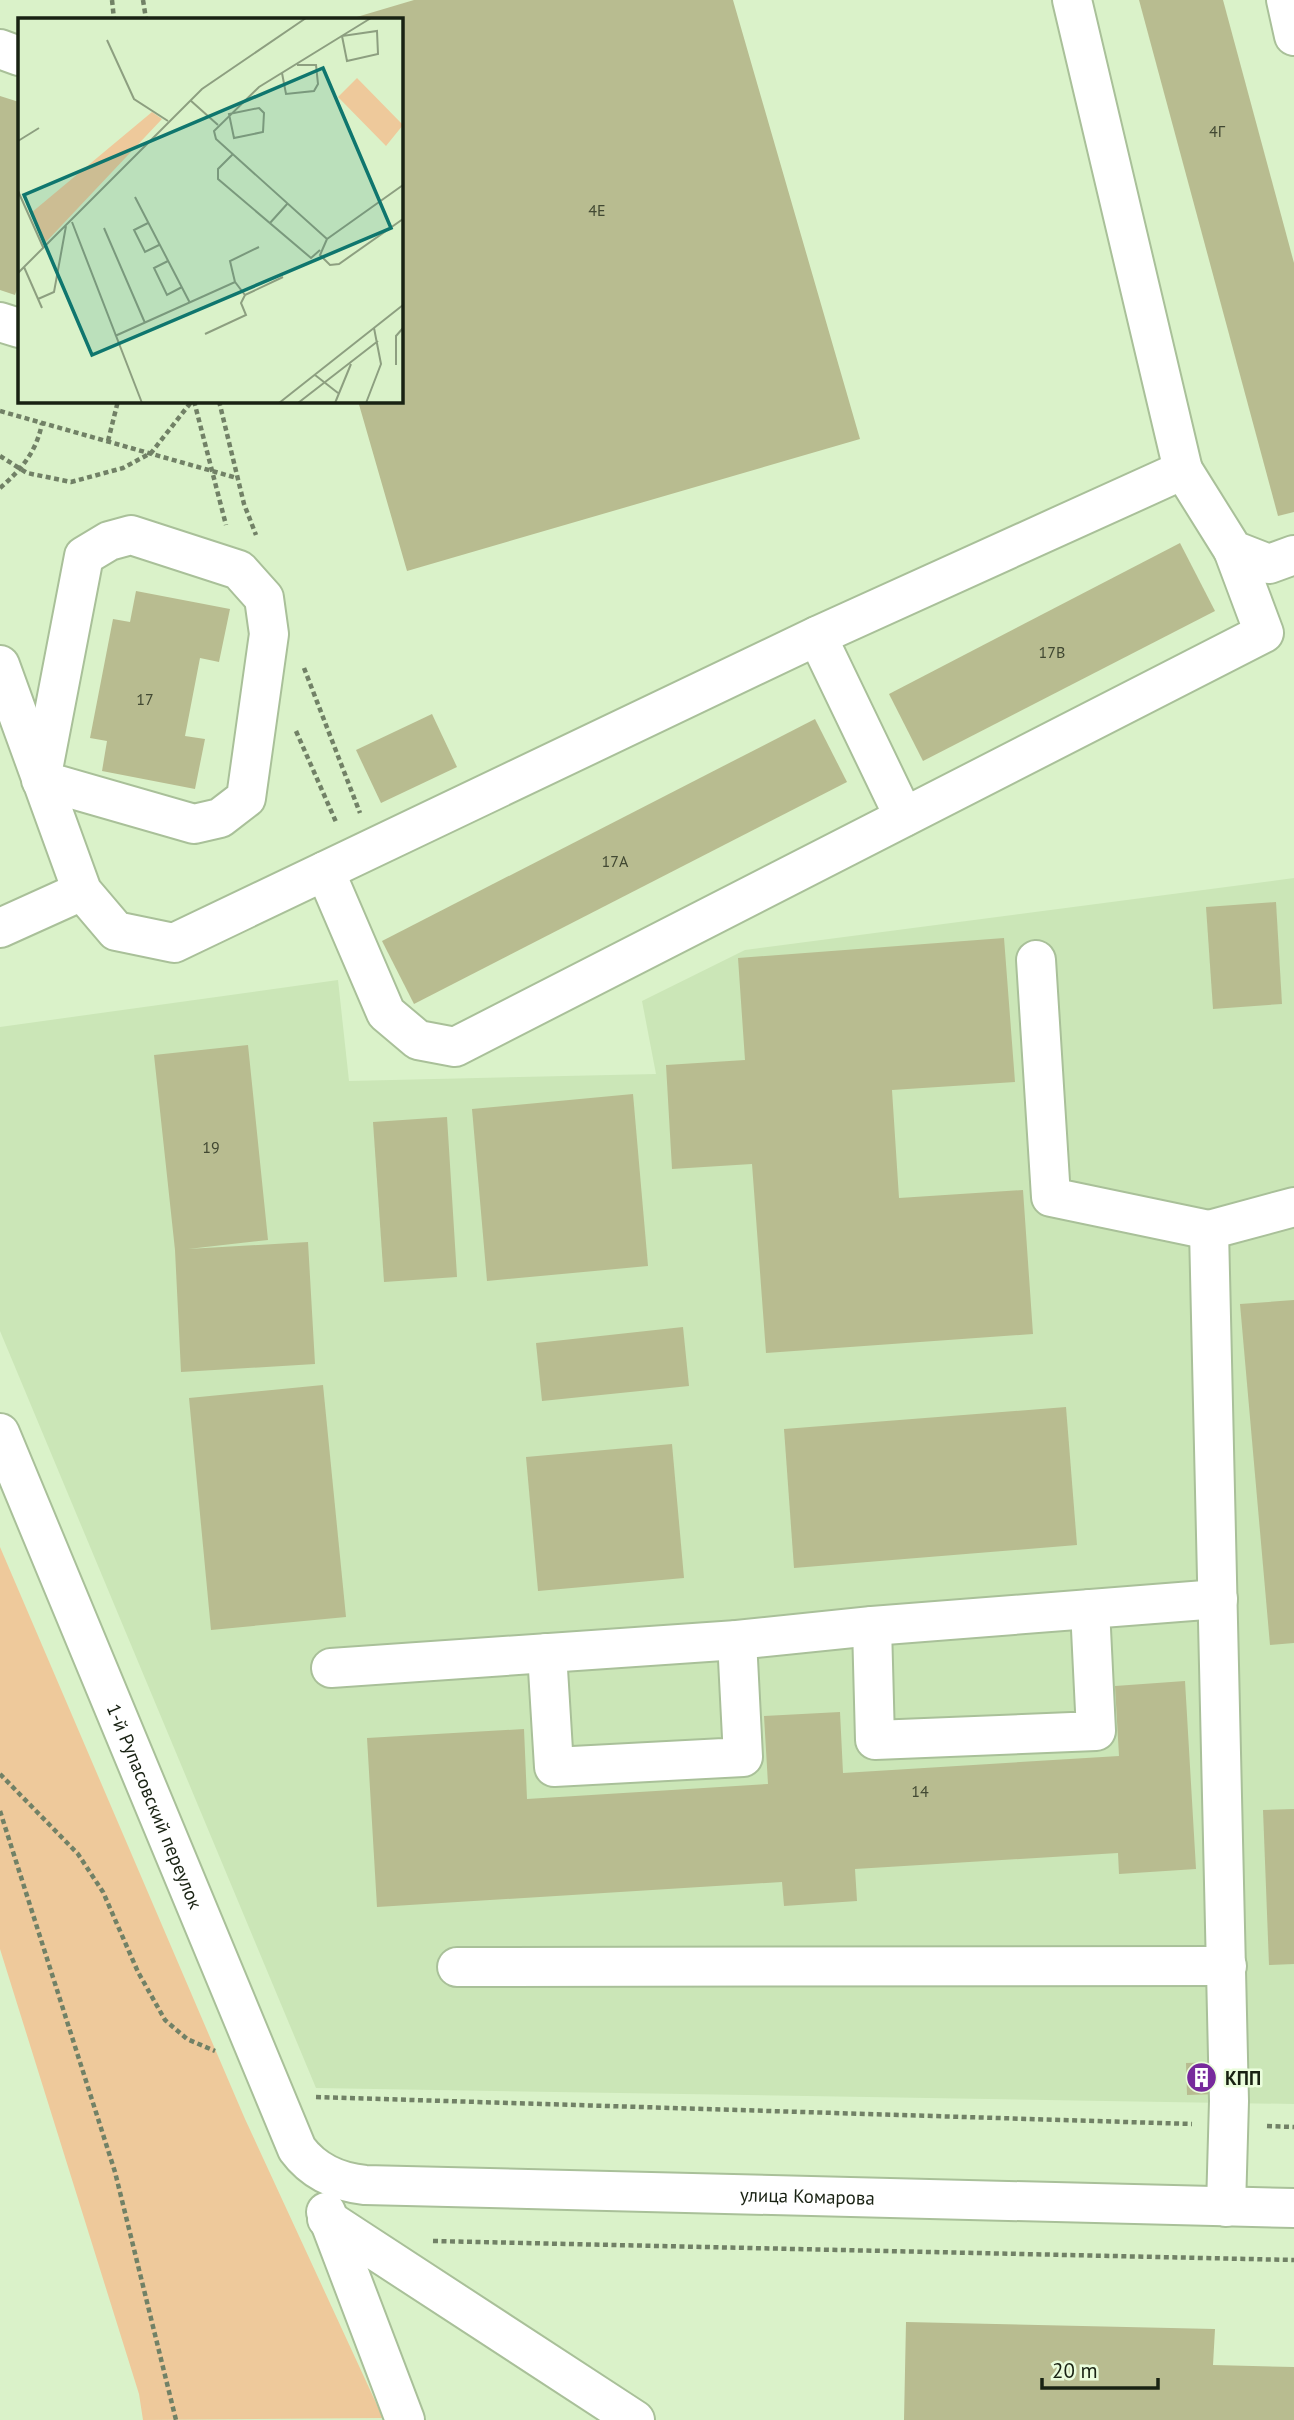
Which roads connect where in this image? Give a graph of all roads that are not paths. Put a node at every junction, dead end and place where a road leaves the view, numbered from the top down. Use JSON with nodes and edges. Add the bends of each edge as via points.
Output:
{"nodes":[{"id":1,"x":1072,"y":0,"type":"edge"},
{"id":2,"x":1286,"y":0,"type":"edge"},
{"id":3,"x":1294,"y":36,"type":"edge"},
{"id":4,"x":0,"y":49,"type":"edge"},
{"id":5,"x":18,"y":56,"type":"edge"},
{"id":6,"x":0,"y":322,"type":"edge"},
{"id":7,"x":18,"y":328,"type":"edge"},
{"id":8,"x":1183,"y":470,"type":"junction"},
{"id":9,"x":1233,"y":550,"type":"junction"},
{"id":10,"x":1294,"y":555,"type":"edge"},
{"id":11,"x":817,"y":636,"type":"junction"},
{"id":12,"x":0,"y":664,"type":"edge"},
{"id":13,"x":41,"y":780,"type":"junction"},
{"id":14,"x":904,"y":817,"type":"junction"},
{"id":15,"x":325,"y":871,"type":"junction"},
{"id":16,"x":82,"y":891,"type":"junction"},
{"id":17,"x":0,"y":928,"type":"edge"},
{"id":18,"x":1036,"y":960,"type":"dead end"},
{"id":19,"x":1294,"y":1206,"type":"edge"},
{"id":20,"x":1209,"y":1230,"type":"junction"},
{"id":21,"x":0,"y":1433,"type":"edge"},
{"id":22,"x":1218,"y":1599,"type":"junction"},
{"id":23,"x":1090,"y":1609,"type":"junction"},
{"id":24,"x":872,"y":1626,"type":"junction"},
{"id":25,"x":737,"y":1640,"type":"junction"},
{"id":26,"x":547,"y":1653,"type":"junction"},
{"id":27,"x":331,"y":1668,"type":"dead end"},
{"id":28,"x":1227,"y":1966,"type":"junction"},
{"id":29,"x":457,"y":1967,"type":"dead end"},
{"id":30,"x":321,"y":2172,"type":"junction"},
{"id":31,"x":1226,"y":2207,"type":"junction"},
{"id":32,"x":1294,"y":2208,"type":"edge"},
{"id":33,"x":327,"y":2219,"type":"junction"},
{"id":34,"x":405,"y":2420,"type":"edge"},
{"id":35,"x":635,"y":2420,"type":"edge"}],
"edges":[{"from":1,"to":8,"type":"street"},
{"from":2,"to":3,"type":"street"},
{"from":4,"to":5,"type":"street"},
{"from":6,"to":7,"type":"street"},
{"from":8,"to":9,"type":"street"},
{"from":8,"to":11,"type":"street"},
{"from":9,"to":10,"type":"street","via":[[1269,564]]},
{"from":9,"to":14,"type":"street","via":[[1264,633]]},
{"from":11,"to":14,"type":"street"},
{"from":11,"to":15,"type":"street"},
{"from":12,"to":13,"type":"street"},
{"from":13,"to":13,"type":"street","via":[[194,824],[220,818],[246,798],[269,634],[264,598],[239,570],[131,535],[84,556]]},
{"from":13,"to":16,"type":"street"},
{"from":14,"to":15,"type":"street","via":[[454,1047],[418,1040],[386,1013]]},
{"from":15,"to":16,"type":"street","via":[[174,943],[116,931]]},
{"from":16,"to":17,"type":"street"},
{"from":18,"to":20,"type":"street","via":[[1051,1197]]},
{"from":19,"to":20,"type":"street"},
{"from":20,"to":22,"type":"street"},
{"from":21,"to":30,"type":"street","name":"1-й Рупасовский переулок","via":[[292,2137],[307,2162]]},
{"from":22,"to":23,"type":"street"},
{"from":22,"to":28,"type":"street"},
{"from":23,"to":24,"type":"street"},
{"from":23,"to":24,"type":"street","via":[[1096,1731],[875,1740]]},
{"from":24,"to":25,"type":"street"},
{"from":25,"to":26,"type":"street"},
{"from":25,"to":26,"type":"street","via":[[743,1757],[555,1768]]},
{"from":26,"to":27,"type":"street"},
{"from":28,"to":29,"type":"street"},
{"from":28,"to":31,"type":"street"},
{"from":30,"to":31,"type":"street","name":"улица Комарова","via":[[365,2185]]},
{"from":30,"to":33,"type":"street"},
{"from":31,"to":32,"type":"street","name":"улица Комарова"},
{"from":33,"to":34,"type":"street"},
{"from":33,"to":35,"type":"street"}]}
